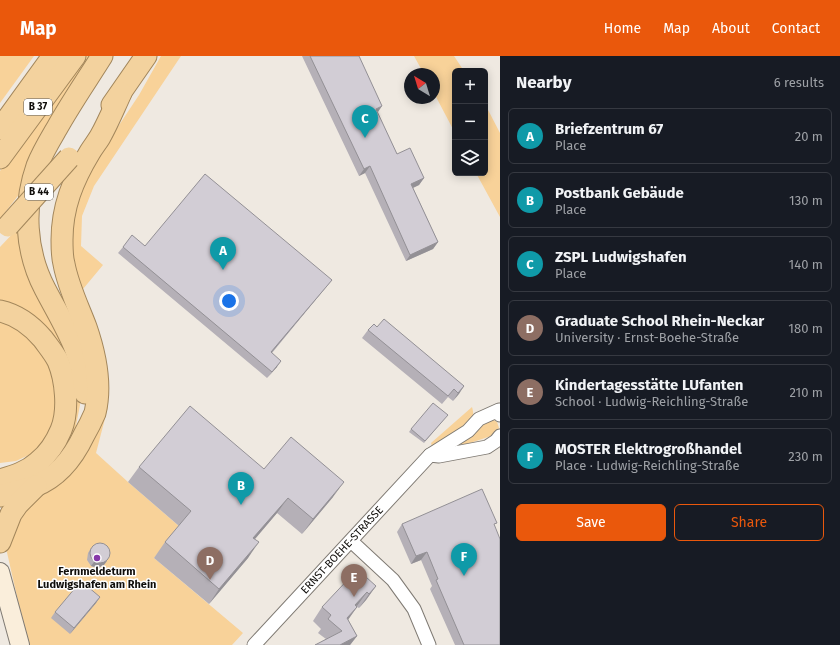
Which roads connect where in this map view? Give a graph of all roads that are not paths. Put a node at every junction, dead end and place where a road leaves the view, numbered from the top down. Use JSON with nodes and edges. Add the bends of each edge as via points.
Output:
{"nodes":[{"id":1,"x":53,"y":56,"type":"edge"},
{"id":2,"x":75,"y":56,"type":"edge"},
{"id":3,"x":102,"y":56,"type":"edge"},
{"id":4,"x":146,"y":56,"type":"edge"},
{"id":5,"x":120,"y":93,"type":"junction"},
{"id":6,"x":0,"y":129,"type":"edge"},
{"id":7,"x":0,"y":158,"type":"edge"},
{"id":8,"x":4,"y":230,"type":"edge"},
{"id":9,"x":12,"y":315,"type":"edge"},
{"id":10,"x":500,"y":415,"type":"edge"},
{"id":11,"x":500,"y":436,"type":"edge"},
{"id":12,"x":83,"y":437,"type":"junction"},
{"id":13,"x":430,"y":455,"type":"junction"},
{"id":14,"x":15,"y":483,"type":"edge"},
{"id":15,"x":351,"y":541,"type":"junction"},
{"id":16,"x":0,"y":542,"type":"edge"},
{"id":17,"x":0,"y":572,"type":"edge"},
{"id":18,"x":20,"y":645,"type":"edge"},
{"id":19,"x":254,"y":645,"type":"edge"},
{"id":20,"x":429,"y":645,"type":"edge"}],
"edges":[{"from":1,"to":6,"type":"highway","number":"B 37"},
{"from":2,"to":7,"type":"highway","number":"B 37"},
{"from":3,"to":12,"type":"highway","via":[[51,138],[38,165],[29,194],[28,230],[32,256],[39,278],[74,346],[81,367],[85,390]]},
{"from":4,"to":5,"type":"highway","number":"B 44"},
{"from":5,"to":8,"type":"highway","number":"B 44","bridge":true,"via":[[98,124]]},
{"from":5,"to":12,"type":"highway","via":[[100,138],[77,177],[66,203],[64,216],[63,263],[86,327],[96,368],[98,394],[94,414]]},
{"from":9,"to":14,"type":"highway","via":[[35,330],[50,348],[62,372],[65,398],[61,429],[52,446],[39,462]]},
{"from":10,"to":13,"type":"street","name":"ERNST-BOEHE-STRASSE","via":[[499,410],[479,419],[468,431]]},
{"from":11,"to":13,"type":"street","via":[[487,447],[439,456]]},
{"from":12,"to":14,"type":"highway","via":[[75,452],[52,476]]},
{"from":13,"to":15,"type":"street","name":"ERNST-BOEHE-STRASSE"},
{"from":14,"to":16,"type":"highway","via":[[11,514]]},
{"from":15,"to":19,"type":"street","name":"ERNST-BOEHE-STRASSE"},
{"from":15,"to":20,"type":"street","via":[[393,580],[414,609]]},
{"from":17,"to":18,"type":"main road"}]}
